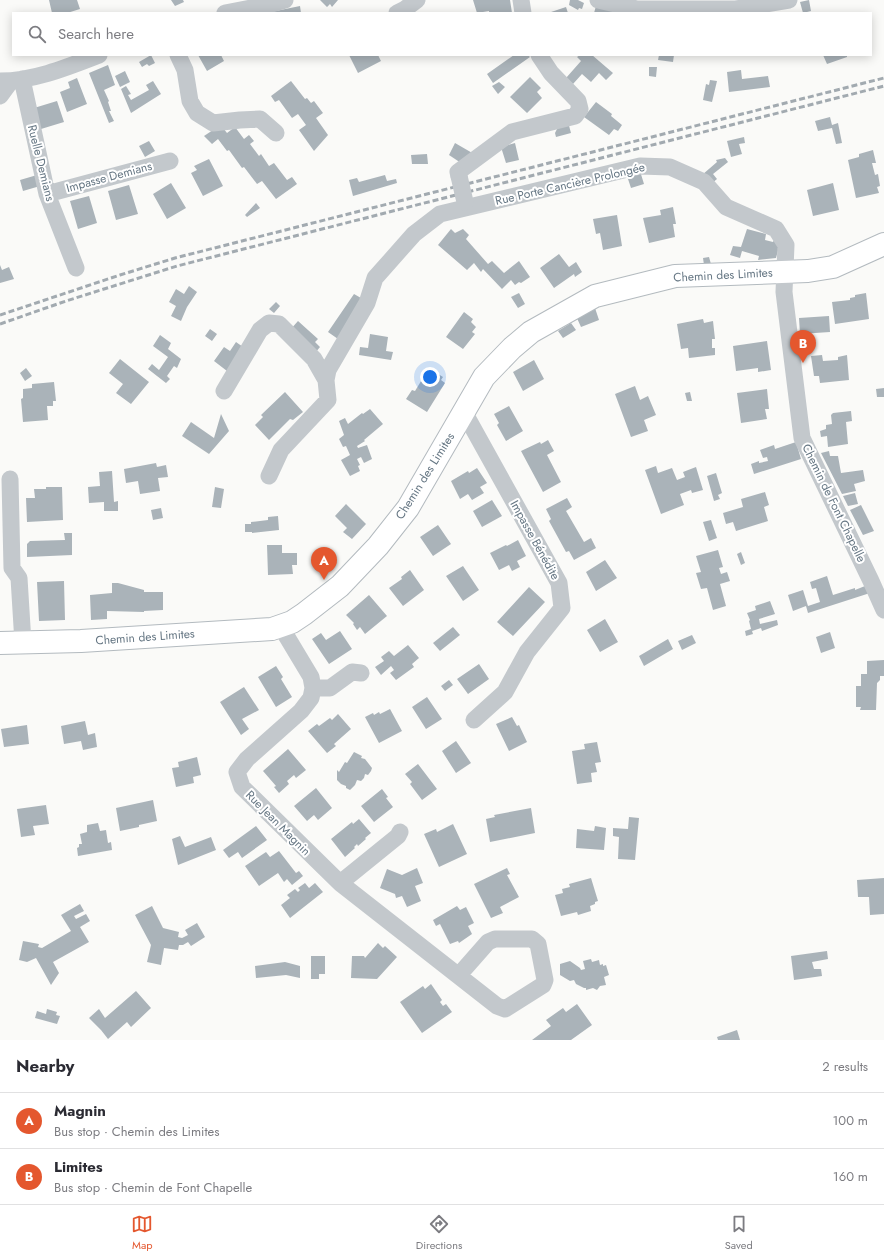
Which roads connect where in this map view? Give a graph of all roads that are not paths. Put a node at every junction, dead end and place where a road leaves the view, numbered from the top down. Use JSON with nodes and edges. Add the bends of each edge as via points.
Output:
{"nodes":[{"id":1,"x":285,"y":0,"type":"edge"},
{"id":2,"x":417,"y":0,"type":"edge"},
{"id":3,"x":521,"y":0,"type":"edge"},
{"id":4,"x":598,"y":0,"type":"edge"},
{"id":5,"x":789,"y":0,"type":"edge"},
{"id":6,"x":231,"y":12,"type":"edge"},
{"id":7,"x":399,"y":12,"type":"edge"},
{"id":8,"x":524,"y":12,"type":"edge"},
{"id":9,"x":96,"y":56,"type":"edge"},
{"id":10,"x":178,"y":56,"type":"edge"},
{"id":11,"x":540,"y":56,"type":"edge"},
{"id":12,"x":11,"y":80,"type":"edge"},
{"id":13,"x":0,"y":96,"type":"edge"},
{"id":14,"x":276,"y":133,"type":"dead end"},
{"id":15,"x":170,"y":161,"type":"dead end"},
{"id":16,"x":47,"y":194,"type":"junction"},
{"id":17,"x":466,"y":205,"type":"junction"},
{"id":18,"x":884,"y":244,"type":"edge"},
{"id":19,"x":76,"y":268,"type":"dead end"},
{"id":20,"x":784,"y":273,"type":"junction"},
{"id":21,"x":326,"y":380,"type":"junction"},
{"id":22,"x":224,"y":391,"type":"dead end"},
{"id":23,"x":464,"y":412,"type":"junction"},
{"id":24,"x":270,"y":476,"type":"dead end"},
{"id":25,"x":10,"y":480,"type":"dead end"},
{"id":26,"x":884,"y":610,"type":"edge"},
{"id":27,"x":281,"y":627,"type":"junction"},
{"id":28,"x":0,"y":643,"type":"edge"},
{"id":29,"x":23,"y":643,"type":"junction"},
{"id":30,"x":362,"y":674,"type":"dead end"},
{"id":31,"x":313,"y":688,"type":"junction"},
{"id":32,"x":474,"y":720,"type":"dead end"},
{"id":33,"x":400,"y":832,"type":"dead end"},
{"id":34,"x":340,"y":883,"type":"junction"},
{"id":35,"x":459,"y":975,"type":"junction"}],
"edges":[{"from":1,"to":6,"type":"street"},
{"from":2,"to":7,"type":"street"},
{"from":3,"to":8,"type":"street"},
{"from":4,"to":5,"type":"street","via":[[637,9],[736,9]]},
{"from":9,"to":12,"type":"street","via":[[72,65]]},
{"from":10,"to":14,"type":"street","via":[[185,70],[190,100],[197,113],[213,123],[260,119]]},
{"from":11,"to":17,"type":"street","bridge":true,"via":[[551,73],[578,101],[580,109],[575,116],[512,132],[458,172]]},
{"from":12,"to":13,"type":"street"},
{"from":12,"to":16,"type":"street","name":"Ruelle Demians"},
{"from":15,"to":16,"type":"street","name":"Impasse Demians"},
{"from":16,"to":19,"type":"street","name":"Ruelle Demians"},
{"from":17,"to":20,"type":"street","name":"Rue Porte Cancière Prolongée","via":[[640,166],[670,167],[704,182],[726,206],[776,229],[786,245]]},
{"from":17,"to":21,"type":"street","name":"Rue Porte Cancière Prolongée","via":[[440,214],[414,234],[375,278],[367,303],[328,370]]},
{"from":18,"to":20,"type":"street","name":"Chemin des Limites","via":[[833,267]]},
{"from":20,"to":23,"type":"street","name":"Chemin des Limites","via":[[675,276],[595,296],[531,332],[512,348],[484,377]]},
{"from":20,"to":26,"type":"street","name":"Chemin de Font Chapelle","via":[[784,292],[802,438]]},
{"from":21,"to":22,"type":"street","via":[[314,359],[279,324],[269,323],[260,330]]},
{"from":21,"to":24,"type":"street","name":"Rue Porte Cancière Prolongée","via":[[328,400],[281,450]]},
{"from":23,"to":27,"type":"street","name":"Chemin des Limites","via":[[408,508],[378,546],[340,586],[304,614]]},
{"from":23,"to":32,"type":"street","name":"Impasse Bénédite","via":[[559,583],[562,608],[527,652],[505,692]]},
{"from":25,"to":29,"type":"street","via":[[12,568],[19,578]]},
{"from":27,"to":29,"type":"street","name":"Chemin des Limites"},
{"from":27,"to":31,"type":"street","via":[[311,677]]},
{"from":28,"to":29,"type":"street","name":"Chemin des Limites"},
{"from":30,"to":31,"type":"street","via":[[352,672],[330,688]]},
{"from":31,"to":34,"type":"street","name":"Rue Jean Magnin","via":[[311,698],[301,711],[247,759],[237,772],[242,788]]},
{"from":33,"to":34,"type":"street"},
{"from":34,"to":35,"type":"street","name":"Rue Jean Magnin"},
{"from":35,"to":35,"type":"street","name":"Rue Jean Magnin","via":[[497,1006],[505,1009],[543,985],[545,980],[538,944],[532,939],[495,939],[488,942]]}]}
